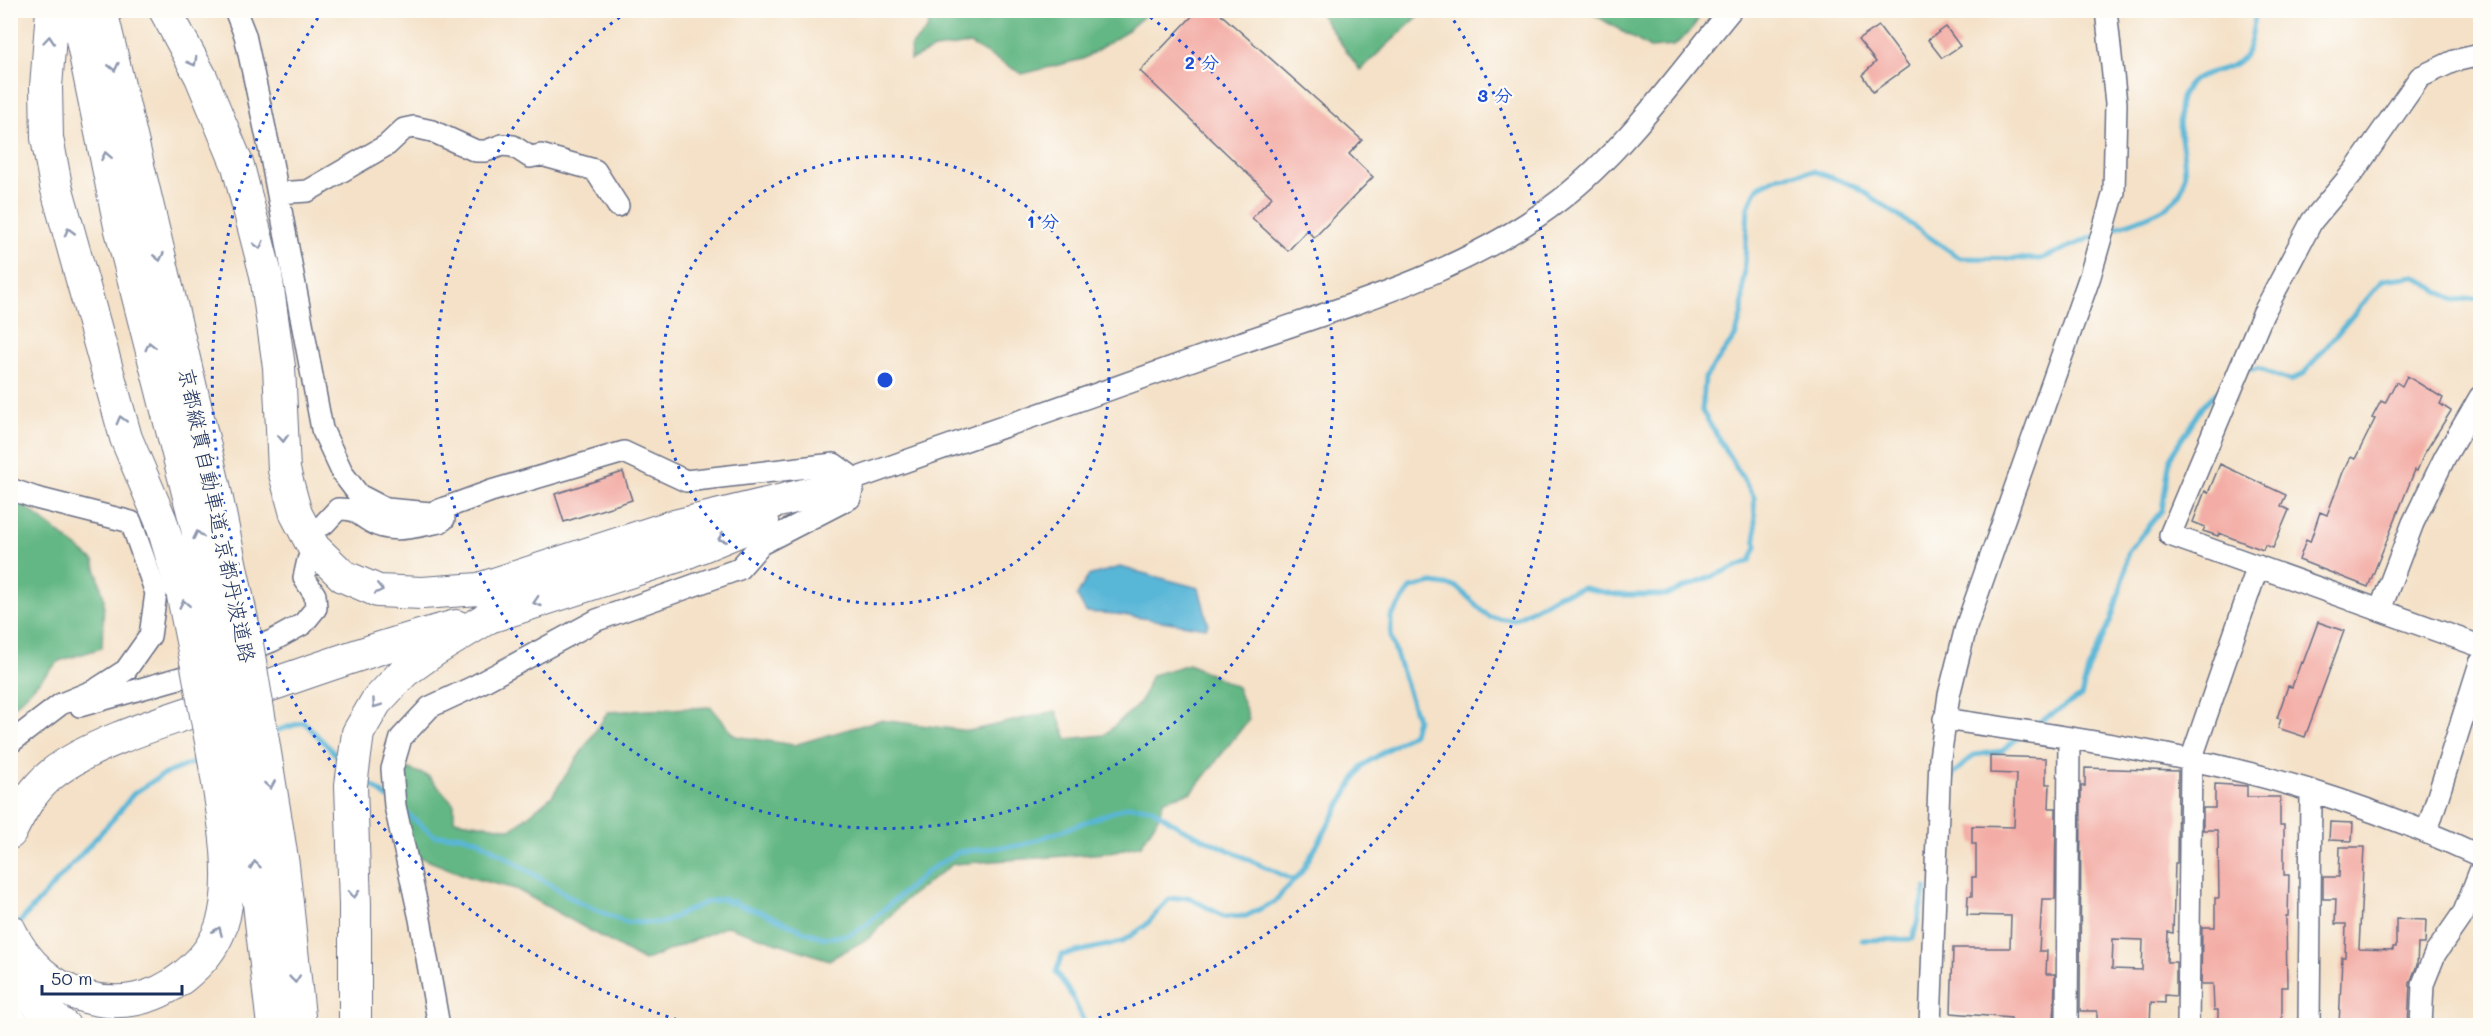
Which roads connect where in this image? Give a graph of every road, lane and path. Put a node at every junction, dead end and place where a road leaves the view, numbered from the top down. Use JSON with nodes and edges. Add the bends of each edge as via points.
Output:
{"nodes":[{"id":1,"x":52,"y":10,"type":"edge"},
{"id":2,"x":76,"y":10,"type":"edge"},
{"id":3,"x":101,"y":10,"type":"edge"},
{"id":4,"x":165,"y":10,"type":"edge"},
{"id":5,"x":235,"y":10,"type":"edge"},
{"id":6,"x":1731,"y":10,"type":"edge"},
{"id":7,"x":2106,"y":10,"type":"edge"},
{"id":8,"x":2481,"y":55,"type":"edge"},
{"id":9,"x":278,"y":192,"type":"junction"},
{"id":10,"x":618,"y":206,"type":"dead end"},
{"id":11,"x":2481,"y":397,"type":"edge"},
{"id":12,"x":844,"y":484,"type":"junction"},
{"id":13,"x":10,"y":489,"type":"edge"},
{"id":14,"x":470,"y":499,"type":"junction"},
{"id":15,"x":324,"y":524,"type":"dead end"},
{"id":16,"x":308,"y":561,"type":"dead end"},
{"id":17,"x":2258,"y":566,"type":"junction"},
{"id":18,"x":484,"y":603,"type":"junction"},
{"id":19,"x":2380,"y":610,"type":"junction"},
{"id":20,"x":2481,"y":646,"type":"edge"},
{"id":21,"x":222,"y":653,"type":"junction"},
{"id":22,"x":2481,"y":663,"type":"edge"},
{"id":23,"x":62,"y":704,"type":"junction"},
{"id":24,"x":1944,"y":719,"type":"junction"},
{"id":25,"x":236,"y":737,"type":"junction"},
{"id":26,"x":2069,"y":740,"type":"junction"},
{"id":27,"x":10,"y":743,"type":"edge"},
{"id":28,"x":2191,"y":760,"type":"junction"},
{"id":29,"x":10,"y":791,"type":"edge"},
{"id":30,"x":2311,"y":792,"type":"junction"},
{"id":31,"x":2427,"y":831,"type":"junction"},
{"id":32,"x":10,"y":833,"type":"edge"},
{"id":33,"x":2481,"y":856,"type":"edge"},
{"id":34,"x":2481,"y":871,"type":"edge"},
{"id":35,"x":10,"y":930,"type":"edge"},
{"id":36,"x":10,"y":974,"type":"edge"},
{"id":37,"x":10,"y":1012,"type":"edge"},
{"id":38,"x":22,"y":1026,"type":"edge"},
{"id":39,"x":64,"y":1026,"type":"edge"},
{"id":40,"x":273,"y":1026,"type":"edge"},
{"id":41,"x":300,"y":1026,"type":"edge"},
{"id":42,"x":355,"y":1026,"type":"edge"},
{"id":43,"x":439,"y":1026,"type":"edge"},
{"id":44,"x":1930,"y":1026,"type":"edge"},
{"id":45,"x":2067,"y":1026,"type":"edge"},
{"id":46,"x":2188,"y":1026,"type":"edge"},
{"id":47,"x":2309,"y":1026,"type":"edge"},
{"id":48,"x":2421,"y":1026,"type":"edge"}],
"edges":[{"from":21,"to":1,"type":"highway","one_way":true,"via":[[179,581],[161,521],[126,438],[56,186],[47,138],[45,87]]},
{"from":21,"to":2,"type":"highway","name":"京都縦貫自動車道;京都丹波道路","one_way":true,"via":[[196,528],[120,226]]},
{"from":3,"to":21,"type":"highway","name":"京都縦貫自動車道;京都丹波道路","one_way":true,"via":[[214,485]]},
{"from":4,"to":18,"type":"highway","one_way":true,"via":[[201,77],[238,166],[266,275],[279,367],[284,470],[296,514],[314,548],[344,576],[378,591]]},
{"from":5,"to":9,"type":"street","via":[[245,35]]},
{"from":6,"to":12,"type":"street","via":[[1592,171],[1561,199],[1480,250],[1382,294]]},
{"from":7,"to":24,"type":"street","via":[[2116,103],[2114,192],[2090,276],[1966,627]]},
{"from":8,"to":17,"type":"street","via":[[2454,61],[2420,77],[2355,170],[2312,221],[2263,314],[2170,535]]},
{"from":9,"to":10,"type":"street","via":[[308,191],[387,145],[404,129],[414,127],[476,151],[513,146],[530,157],[541,155],[595,170]]},
{"from":9,"to":14,"type":"street","via":[[322,429],[343,474],[359,495],[386,509],[431,513]]},
{"from":11,"to":19,"type":"street","via":[[2445,457],[2413,523]]},
{"from":12,"to":14,"type":"street","via":[[834,464],[686,481],[624,452]]},
{"from":12,"to":18,"type":"highway","via":[[678,556]]},
{"from":12,"to":43,"type":"street","via":[[850,498],[761,544],[739,569],[597,620],[430,707],[401,738],[392,769],[395,806]]},
{"from":13,"to":23,"type":"street","via":[[131,522],[156,593],[150,636],[126,670],[95,690]]},
{"from":14,"to":15,"type":"street","via":[[440,522],[397,531],[373,524],[353,509],[338,508]]},
{"from":16,"to":23,"type":"street","via":[[304,578],[315,595],[316,608],[303,624],[272,641],[183,677],[84,706]]},
{"from":17,"to":19,"type":"street"},
{"from":17,"to":28,"type":"street"},
{"from":18,"to":29,"type":"highway","via":[[407,619],[86,732],[46,757]]},
{"from":18,"to":32,"type":"highway","via":[[401,640],[96,748],[52,774],[26,802]]},
{"from":18,"to":42,"type":"highway","one_way":true,"via":[[435,650],[404,672],[376,702],[358,733],[351,784]]},
{"from":19,"to":20,"type":"street"},
{"from":21,"to":25,"type":"highway","bridge":true},
{"from":21,"to":25,"type":"highway","name":"京都縦貫自動車道;京都丹波道路","bridge":true},
{"from":22,"to":31,"type":"street"},
{"from":23,"to":27,"type":"street"},
{"from":24,"to":26,"type":"street"},
{"from":24,"to":44,"type":"street"},
{"from":35,"to":25,"type":"highway","one_way":true,"via":[[19,948],[47,980],[84,998],[122,1003],[169,988],[204,961],[221,927],[229,882],[222,808]]},
{"from":40,"to":25,"type":"highway","name":"京都縦貫自動車道;京都丹波道路","one_way":true},
{"from":25,"to":41,"type":"highway","name":"京都縦貫自動車道;京都丹波道路","one_way":true,"via":[[283,865]]},
{"from":26,"to":28,"type":"street"},
{"from":26,"to":45,"type":"street"},
{"from":28,"to":30,"type":"street"},
{"from":28,"to":46,"type":"street"},
{"from":30,"to":31,"type":"street"},
{"from":30,"to":47,"type":"street"},
{"from":31,"to":33,"type":"street"},
{"from":34,"to":48,"type":"street","via":[[2464,912],[2435,954],[2423,984]]},
{"from":36,"to":39,"type":"highway","via":[[46,1013]]},
{"from":37,"to":38,"type":"street"}]}
